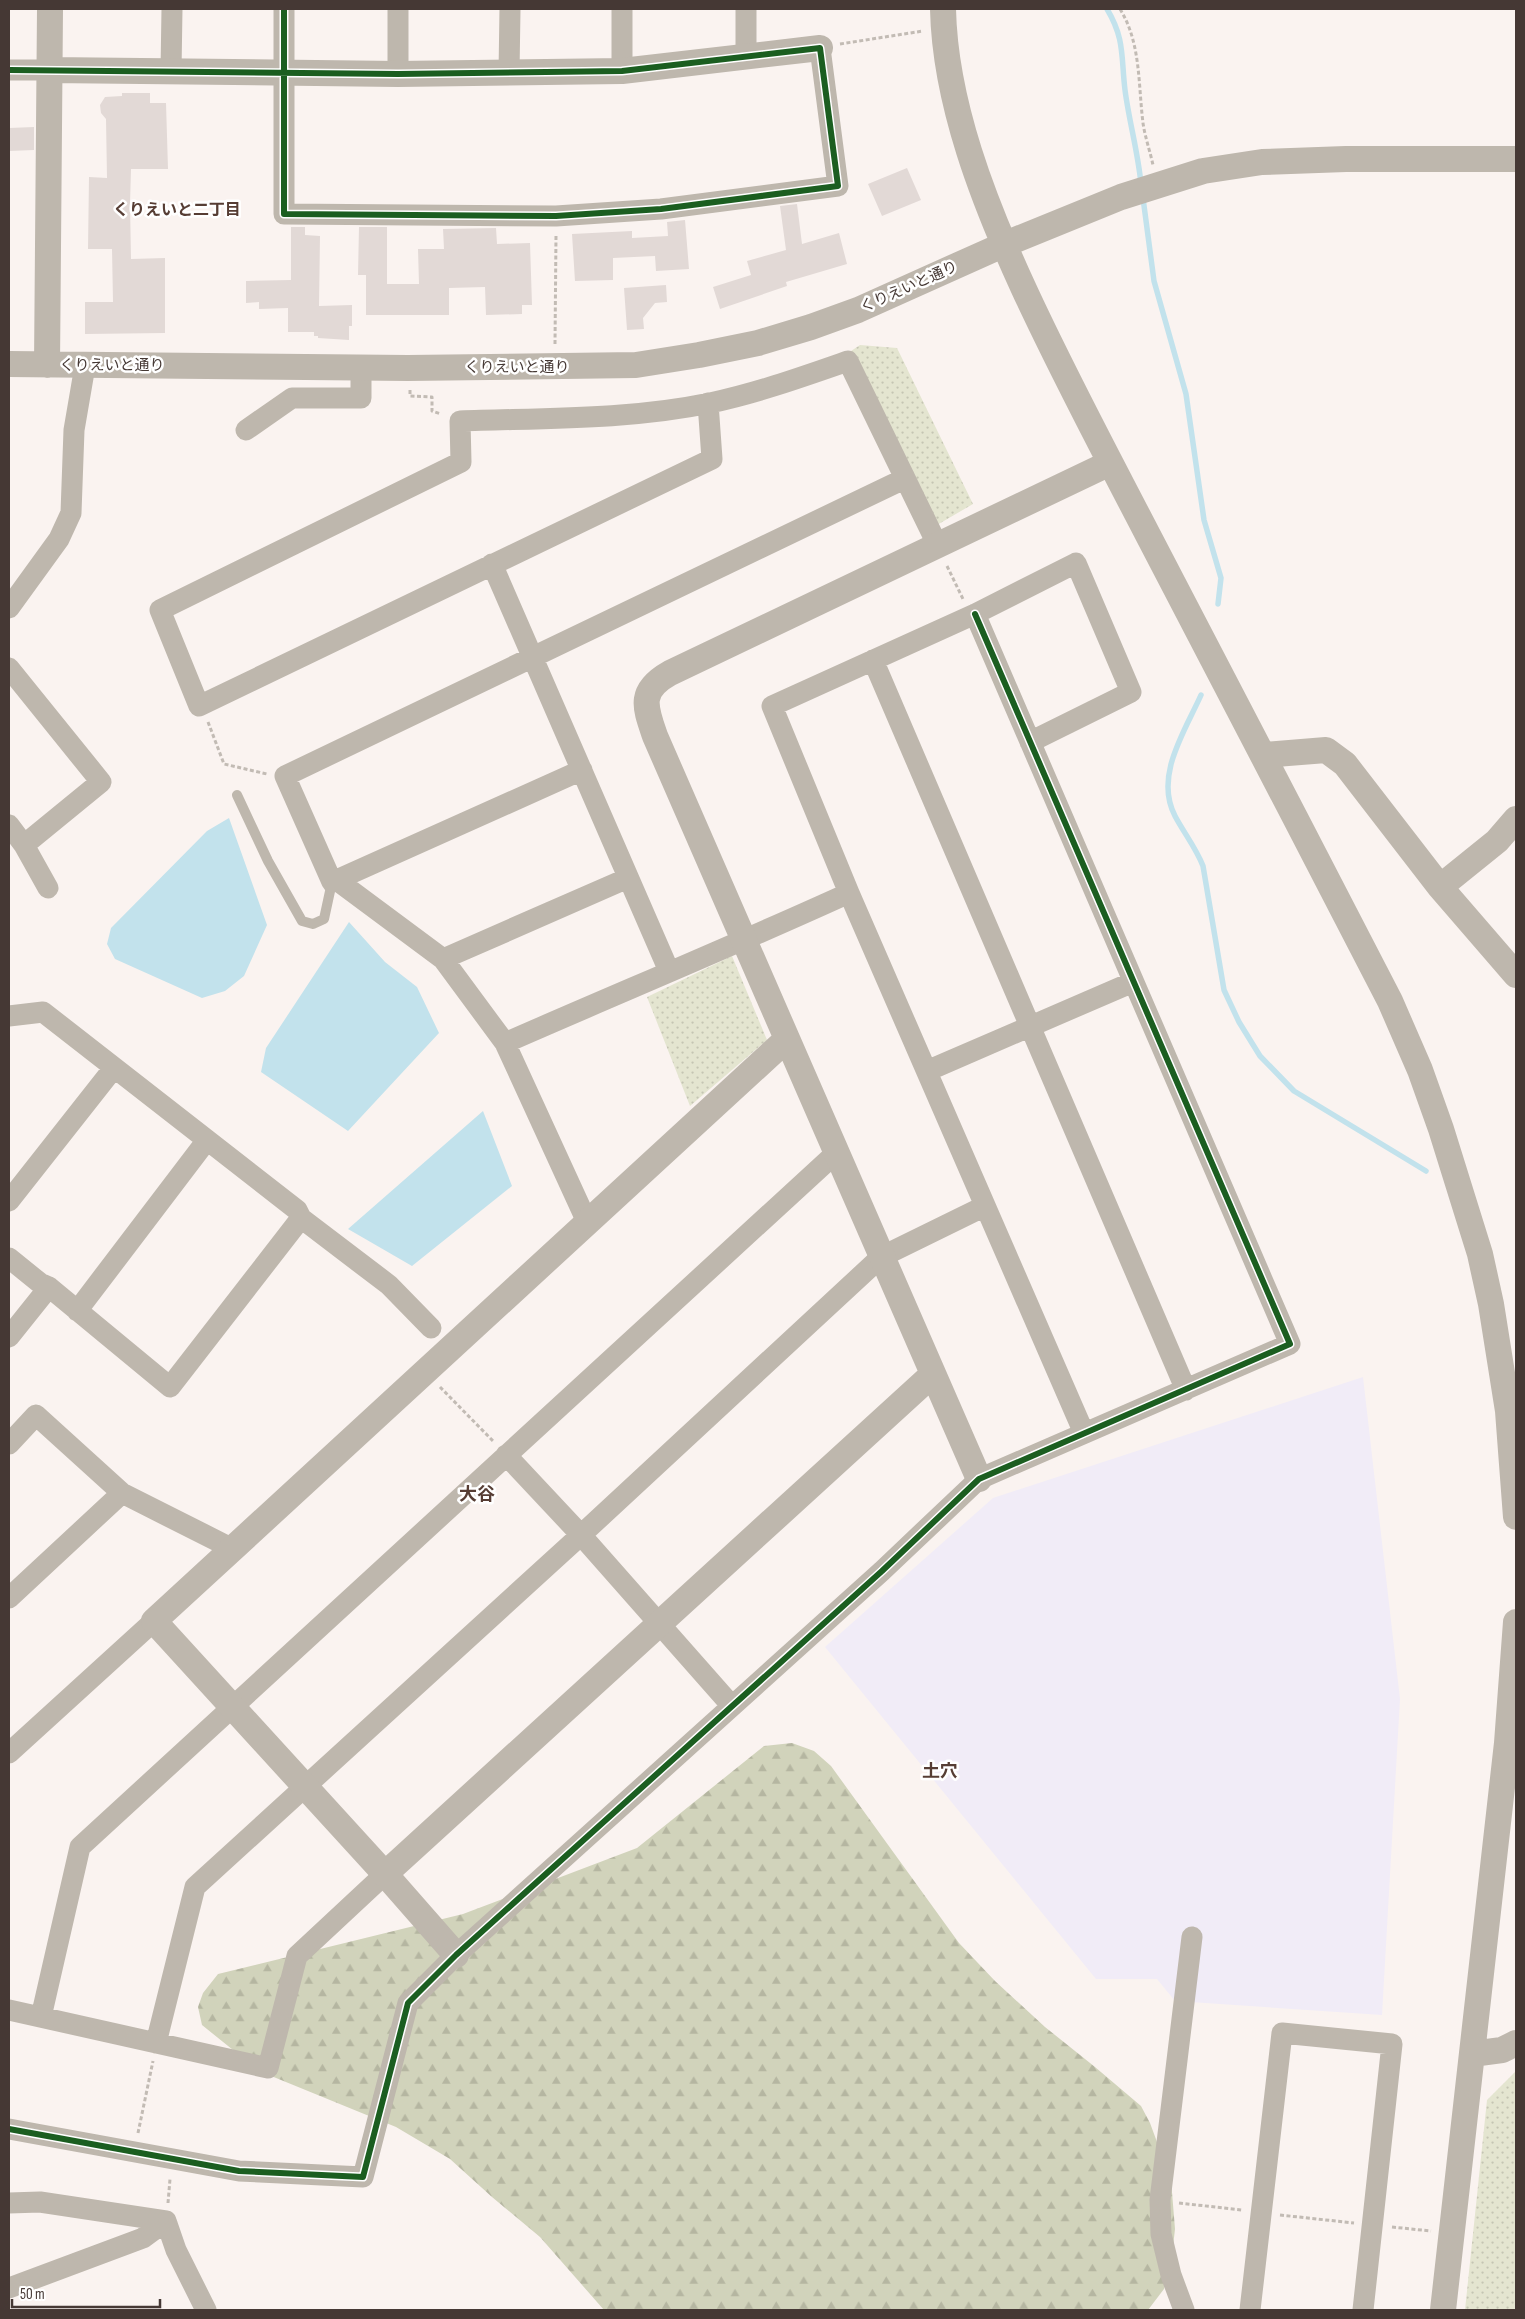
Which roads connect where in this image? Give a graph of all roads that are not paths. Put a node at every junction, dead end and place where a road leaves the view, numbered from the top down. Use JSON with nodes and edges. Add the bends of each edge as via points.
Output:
{"nodes":[{"id":1,"x":50,"y":9,"type":"edge"},
{"id":2,"x":172,"y":9,"type":"edge"},
{"id":3,"x":284,"y":9,"type":"edge"},
{"id":4,"x":398,"y":9,"type":"edge"},
{"id":5,"x":510,"y":9,"type":"edge"},
{"id":6,"x":622,"y":9,"type":"edge"},
{"id":7,"x":746,"y":9,"type":"edge"},
{"id":8,"x":943,"y":18,"type":"edge"},
{"id":9,"x":820,"y":48,"type":"joint"},
{"id":10,"x":746,"y":56,"type":"junction"},
{"id":11,"x":9,"y":70,"type":"edge"},
{"id":12,"x":50,"y":70,"type":"junction"},
{"id":13,"x":171,"y":71,"type":"junction"},
{"id":14,"x":283,"y":71,"type":"junction"},
{"id":15,"x":622,"y":71,"type":"junction"},
{"id":16,"x":509,"y":73,"type":"junction"},
{"id":17,"x":398,"y":74,"type":"junction"},
{"id":18,"x":1516,"y":158,"type":"edge"},
{"id":19,"x":1003,"y":245,"type":"junction"},
{"id":20,"x":9,"y":364,"type":"edge"},
{"id":21,"x":47,"y":365,"type":"junction"},
{"id":22,"x":85,"y":366,"type":"junction"},
{"id":23,"x":361,"y":367,"type":"junction"},
{"id":24,"x":708,"y":403,"type":"junction"},
{"id":25,"x":246,"y":430,"type":"dead end"},
{"id":26,"x":1110,"y":463,"type":"junction"},
{"id":27,"x":904,"y":479,"type":"junction"},
{"id":28,"x":938,"y":546,"type":"junction"},
{"id":29,"x":492,"y":564,"type":"junction"},
{"id":30,"x":9,"y":608,"type":"edge"},
{"id":31,"x":973,"y":615,"type":"junction"},
{"id":32,"x":533,"y":656,"type":"junction"},
{"id":33,"x":873,"y":660,"type":"junction"},
{"id":34,"x":9,"y":668,"type":"edge"},
{"id":35,"x":1030,"y":742,"type":"junction"},
{"id":36,"x":1263,"y":755,"type":"junction"},
{"id":37,"x":582,"y":770,"type":"junction"},
{"id":38,"x":237,"y":795,"type":"dead end"},
{"id":39,"x":1516,"y":819,"type":"edge"},
{"id":40,"x":9,"y":825,"type":"edge"},
{"id":41,"x":24,"y":845,"type":"junction"},
{"id":42,"x":628,"y":878,"type":"junction"},
{"id":43,"x":335,"y":882,"type":"junction"},
{"id":44,"x":1440,"y":887,"type":"junction"},
{"id":45,"x":48,"y":888,"type":"dead end"},
{"id":46,"x":849,"y":893,"type":"junction"},
{"id":47,"x":745,"y":940,"type":"junction"},
{"id":48,"x":443,"y":958,"type":"junction"},
{"id":49,"x":669,"y":971,"type":"junction"},
{"id":50,"x":1516,"y":975,"type":"edge"},
{"id":51,"x":1133,"y":982,"type":"junction"},
{"id":52,"x":9,"y":1016,"type":"edge"},
{"id":53,"x":1030,"y":1026,"type":"junction"},
{"id":54,"x":787,"y":1039,"type":"junction"},
{"id":55,"x":505,"y":1044,"type":"junction"},
{"id":56,"x":113,"y":1069,"type":"junction"},
{"id":57,"x":927,"y":1071,"type":"junction"},
{"id":58,"x":207,"y":1140,"type":"junction"},
{"id":59,"x":836,"y":1153,"type":"junction"},
{"id":60,"x":9,"y":1201,"type":"edge"},
{"id":61,"x":985,"y":1206,"type":"junction"},
{"id":62,"x":301,"y":1218,"type":"junction"},
{"id":63,"x":588,"y":1224,"type":"junction"},
{"id":64,"x":881,"y":1257,"type":"junction"},
{"id":65,"x":9,"y":1258,"type":"edge"},
{"id":66,"x":49,"y":1287,"type":"junction"},
{"id":67,"x":77,"y":1310,"type":"junction"},
{"id":68,"x":431,"y":1328,"type":"dead end"},
{"id":69,"x":9,"y":1337,"type":"edge"},
{"id":70,"x":933,"y":1374,"type":"junction"},
{"id":71,"x":1186,"y":1390,"type":"junction"},
{"id":72,"x":1084,"y":1433,"type":"junction"},
{"id":73,"x":9,"y":1444,"type":"edge"},
{"id":74,"x":506,"y":1455,"type":"junction"},
{"id":75,"x":979,"y":1479,"type":"junction"},
{"id":76,"x":122,"y":1493,"type":"junction"},
{"id":77,"x":1516,"y":1517,"type":"edge"},
{"id":78,"x":581,"y":1535,"type":"junction"},
{"id":79,"x":233,"y":1549,"type":"junction"},
{"id":80,"x":9,"y":1598,"type":"edge"},
{"id":81,"x":154,"y":1621,"type":"junction"},
{"id":82,"x":1516,"y":1622,"type":"edge"},
{"id":83,"x":659,"y":1624,"type":"junction"},
{"id":84,"x":732,"y":1705,"type":"junction"},
{"id":85,"x":232,"y":1707,"type":"junction"},
{"id":86,"x":9,"y":1754,"type":"edge"},
{"id":87,"x":306,"y":1788,"type":"junction"},
{"id":88,"x":385,"y":1874,"type":"junction"},
{"id":89,"x":1192,"y":1937,"type":"dead end"},
{"id":90,"x":456,"y":1955,"type":"junction"},
{"id":91,"x":9,"y":2010,"type":"edge"},
{"id":92,"x":41,"y":2017,"type":"junction"},
{"id":93,"x":156,"y":2043,"type":"junction"},
{"id":94,"x":1516,"y":2043,"type":"edge"},
{"id":95,"x":1472,"y":2054,"type":"junction"},
{"id":96,"x":9,"y":2129,"type":"edge"},
{"id":97,"x":9,"y":2204,"type":"edge"},
{"id":98,"x":166,"y":2221,"type":"junction"},
{"id":99,"x":9,"y":2288,"type":"edge"},
{"id":100,"x":206,"y":2310,"type":"edge"},
{"id":101,"x":1184,"y":2310,"type":"edge"},
{"id":102,"x":1250,"y":2310,"type":"edge"},
{"id":103,"x":1363,"y":2310,"type":"edge"},
{"id":104,"x":1443,"y":2310,"type":"edge"}],
"edges":[{"from":1,"to":12,"type":"street"},
{"from":2,"to":13,"type":"street"},
{"from":3,"to":14,"type":"street"},
{"from":4,"to":17,"type":"street"},
{"from":5,"to":16,"type":"street"},
{"from":6,"to":15,"type":"street"},
{"from":7,"to":10,"type":"street"},
{"from":8,"to":19,"type":"street","via":[[956,101],[979,184]]},
{"from":9,"to":10,"type":"street"},
{"from":9,"to":14,"type":"street","via":[[838,186],[661,209],[556,216],[284,214]]},
{"from":10,"to":15,"type":"street"},
{"from":11,"to":12,"type":"street"},
{"from":12,"to":13,"type":"street"},
{"from":12,"to":21,"type":"street"},
{"from":13,"to":14,"type":"street"},
{"from":14,"to":17,"type":"street"},
{"from":15,"to":16,"type":"street"},
{"from":16,"to":17,"type":"street"},
{"from":18,"to":19,"type":"street","name":"くりえいと通り","via":[[1262,162],[1203,171],[1120,197]]},
{"from":19,"to":23,"type":"street","name":"くりえいと通り","via":[[858,310],[758,343],[699,355],[636,365]]},
{"from":19,"to":26,"type":"street","via":[[1054,356]]},
{"from":20,"to":21,"type":"street","name":"くりえいと通り"},
{"from":21,"to":22,"type":"street","name":"くりえいと通り"},
{"from":22,"to":23,"type":"street","name":"くりえいと通り"},
{"from":22,"to":30,"type":"street","via":[[74,430],[71,513],[59,539]]},
{"from":23,"to":25,"type":"street","via":[[361,398],[292,398]]},
{"from":24,"to":27,"type":"street","via":[[766,389],[848,361]]},
{"from":24,"to":29,"type":"street","via":[[712,459]]},
{"from":24,"to":29,"type":"street","via":[[618,416],[460,421],[461,462],[160,610],[199,706]]},
{"from":26,"to":28,"type":"street"},
{"from":26,"to":36,"type":"street"},
{"from":27,"to":28,"type":"street"},
{"from":27,"to":32,"type":"street"},
{"from":28,"to":47,"type":"street","via":[[656,680],[646,695],[646,711],[655,736]]},
{"from":29,"to":32,"type":"street"},
{"from":31,"to":33,"type":"street"},
{"from":31,"to":35,"type":"street"},
{"from":31,"to":35,"type":"street","via":[[1076,563],[1131,692]]},
{"from":32,"to":37,"type":"street"},
{"from":32,"to":43,"type":"street","via":[[285,776]]},
{"from":33,"to":46,"type":"street","via":[[772,706]]},
{"from":33,"to":53,"type":"street"},
{"from":34,"to":41,"type":"street","via":[[101,782]]},
{"from":35,"to":51,"type":"street"},
{"from":36,"to":44,"type":"street","via":[[1326,750],[1332,754],[1345,764]]},
{"from":36,"to":77,"type":"street","via":[[1390,1001],[1420,1070],[1461,1189],[1491,1304],[1508,1411]]},
{"from":37,"to":42,"type":"street"},
{"from":37,"to":43,"type":"street"},
{"from":38,"to":43,"type":"lane","via":[[268,861],[302,921],[313,924],[324,919]]},
{"from":39,"to":44,"type":"street","via":[[1497,841]]},
{"from":40,"to":41,"type":"street"},
{"from":41,"to":45,"type":"street"},
{"from":42,"to":48,"type":"street"},
{"from":42,"to":49,"type":"street"},
{"from":43,"to":48,"type":"street"},
{"from":44,"to":50,"type":"street"},
{"from":46,"to":47,"type":"street"},
{"from":46,"to":57,"type":"street"},
{"from":47,"to":49,"type":"street"},
{"from":47,"to":54,"type":"street"},
{"from":48,"to":55,"type":"street"},
{"from":49,"to":55,"type":"street"},
{"from":51,"to":53,"type":"street"},
{"from":51,"to":71,"type":"street","via":[[1290,1344]]},
{"from":52,"to":56,"type":"street","via":[[43,1012]]},
{"from":53,"to":57,"type":"street"},
{"from":53,"to":71,"type":"street"},
{"from":54,"to":59,"type":"street"},
{"from":54,"to":63,"type":"street"},
{"from":55,"to":63,"type":"street"},
{"from":56,"to":58,"type":"street"},
{"from":56,"to":60,"type":"street"},
{"from":57,"to":61,"type":"street"},
{"from":58,"to":62,"type":"street","via":[[297,1210]]},
{"from":58,"to":67,"type":"street"},
{"from":59,"to":64,"type":"street"},
{"from":59,"to":74,"type":"street"},
{"from":61,"to":64,"type":"street"},
{"from":61,"to":72,"type":"street"},
{"from":62,"to":67,"type":"street","via":[[170,1387]]},
{"from":62,"to":68,"type":"street","via":[[389,1284]]},
{"from":63,"to":79,"type":"street"},
{"from":64,"to":70,"type":"street"},
{"from":64,"to":78,"type":"street"},
{"from":65,"to":66,"type":"street"},
{"from":66,"to":67,"type":"street"},
{"from":66,"to":69,"type":"street"},
{"from":70,"to":75,"type":"street"},
{"from":70,"to":83,"type":"street"},
{"from":71,"to":72,"type":"street"},
{"from":72,"to":75,"type":"street"},
{"from":73,"to":76,"type":"street","via":[[36,1414]]},
{"from":74,"to":78,"type":"street"},
{"from":74,"to":85,"type":"street"},
{"from":75,"to":84,"type":"street"},
{"from":76,"to":79,"type":"street"},
{"from":76,"to":80,"type":"street"},
{"from":78,"to":83,"type":"street"},
{"from":78,"to":87,"type":"street"},
{"from":79,"to":81,"type":"street"},
{"from":81,"to":85,"type":"street"},
{"from":81,"to":86,"type":"street"},
{"from":82,"to":95,"type":"street","via":[[1508,1743]]},
{"from":83,"to":84,"type":"street"},
{"from":83,"to":88,"type":"street"},
{"from":84,"to":90,"type":"street"},
{"from":85,"to":87,"type":"street"},
{"from":85,"to":92,"type":"street","via":[[80,1847]]},
{"from":87,"to":88,"type":"street"},
{"from":87,"to":93,"type":"street","via":[[195,1887]]},
{"from":88,"to":90,"type":"street"},
{"from":88,"to":93,"type":"street","via":[[297,1956],[268,2068]]},
{"from":89,"to":101,"type":"street","via":[[1160,2200],[1160,2234],[1170,2275]]},
{"from":90,"to":96,"type":"street","via":[[408,2003],[364,2177],[239,2170]]},
{"from":91,"to":92,"type":"street"},
{"from":92,"to":93,"type":"street"},
{"from":94,"to":95,"type":"street","via":[[1502,2050]]},
{"from":95,"to":104,"type":"street"},
{"from":97,"to":98,"type":"street","via":[[40,2202]]},
{"from":98,"to":99,"type":"street","via":[[143,2238]]},
{"from":98,"to":100,"type":"street","via":[[176,2250]]},
{"from":102,"to":103,"type":"street","via":[[1282,2033],[1392,2044]]}]}
